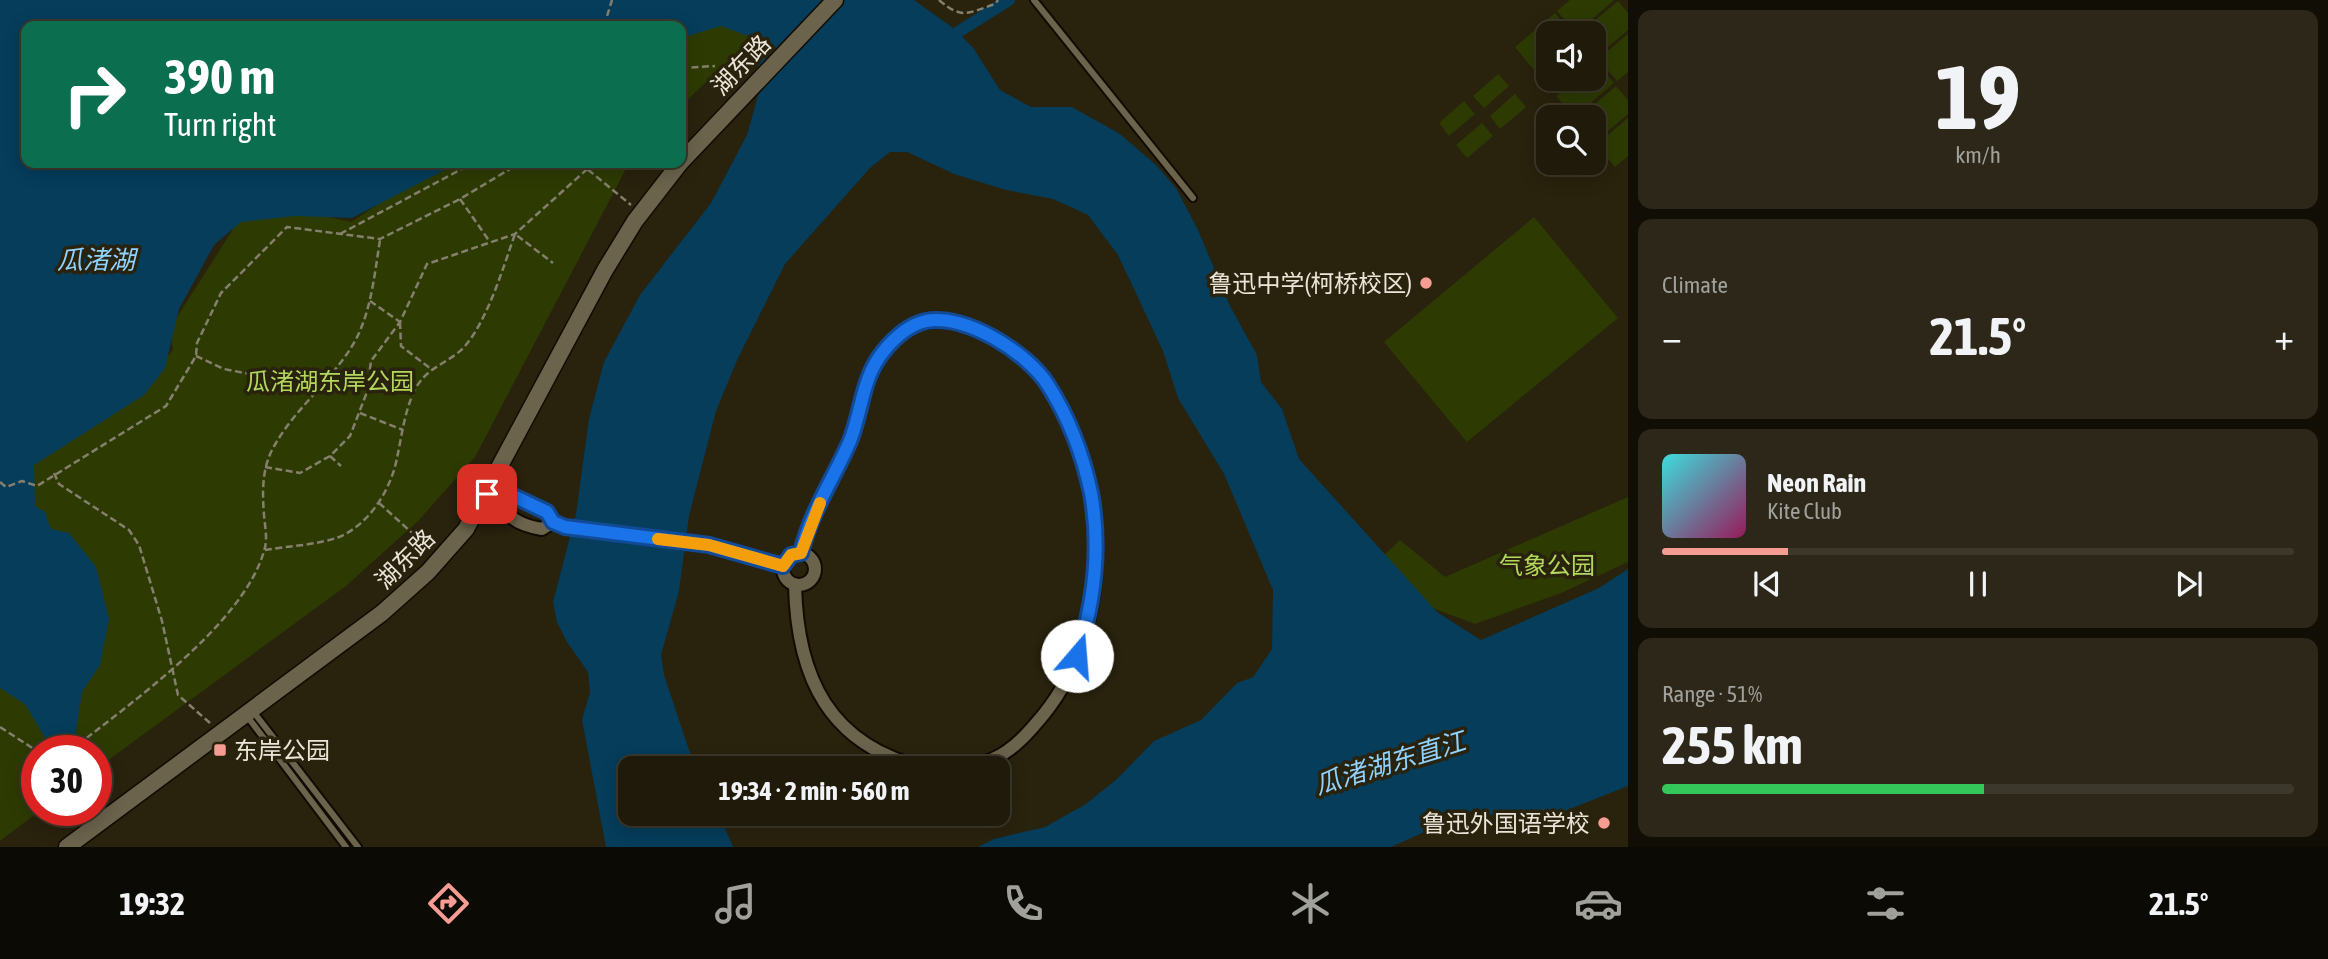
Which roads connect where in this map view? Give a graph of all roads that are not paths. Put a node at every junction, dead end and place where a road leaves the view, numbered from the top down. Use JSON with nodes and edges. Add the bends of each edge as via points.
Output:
{"nodes":[{"id":1,"x":835,"y":0,"type":"edge"},
{"id":2,"x":1034,"y":0,"type":"edge"},
{"id":3,"x":686,"y":156,"type":"edge"},
{"id":4,"x":675,"y":168,"type":"edge"},
{"id":5,"x":1193,"y":198,"type":"dead end"},
{"id":6,"x":494,"y":497,"type":"junction"},
{"id":7,"x":559,"y":525,"type":"junction"},
{"id":8,"x":801,"y":553,"type":"junction"},
{"id":9,"x":783,"y":566,"type":"junction"},
{"id":10,"x":795,"y":585,"type":"junction"},
{"id":11,"x":249,"y":712,"type":"junction"},
{"id":12,"x":885,"y":756,"type":"edge"},
{"id":13,"x":998,"y":756,"type":"edge"},
{"id":14,"x":67,"y":847,"type":"edge"},
{"id":15,"x":346,"y":847,"type":"edge"},
{"id":16,"x":358,"y":847,"type":"edge"}],
"edges":[{"from":1,"to":3,"type":"street","name":"湖东路"},
{"from":2,"to":5,"type":"lane"},
{"from":4,"to":6,"type":"street","name":"湖东路","via":[[604,270]]},
{"from":6,"to":7,"type":"street","via":[[511,495],[547,512]]},
{"from":6,"to":7,"type":"street","via":[[515,520],[541,529]]},
{"from":6,"to":11,"type":"street","name":"湖东路","via":[[440,558],[382,613]]},
{"from":7,"to":9,"type":"street","via":[[709,545]]},
{"from":8,"to":9,"type":"street","via":[[791,555]]},
{"from":8,"to":10,"type":"street","via":[[814,562],[815,572],[806,584]]},
{"from":8,"to":13,"type":"street","via":[[850,439],[866,382],[895,338],[926,321],[963,324],[1009,347],[1047,383],[1078,444],[1091,494],[1096,548],[1089,616],[1077,656],[1056,699],[1026,736]]},
{"from":9,"to":10,"type":"street","via":[[786,579]]},
{"from":10,"to":12,"type":"street","via":[[796,626],[808,672],[826,709]]},
{"from":11,"to":14,"type":"street","name":"湖东路"},
{"from":11,"to":15,"type":"lane"},
{"from":11,"to":16,"type":"lane"}]}
